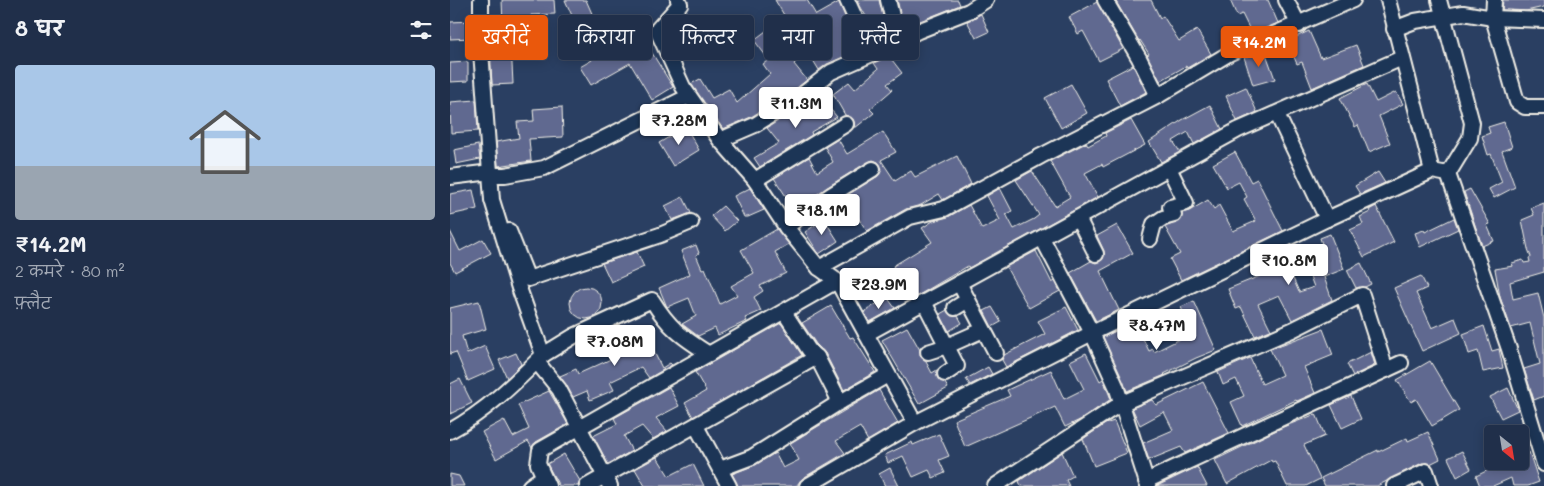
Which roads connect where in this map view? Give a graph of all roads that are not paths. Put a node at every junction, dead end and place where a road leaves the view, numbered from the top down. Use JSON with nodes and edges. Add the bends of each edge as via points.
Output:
{"nodes":[{"id":1,"x":481,"y":0,"type":"edge"},
{"id":2,"x":678,"y":0,"type":"edge"},
{"id":3,"x":847,"y":0,"type":"edge"},
{"id":4,"x":888,"y":0,"type":"edge"},
{"id":5,"x":986,"y":0,"type":"edge"},
{"id":6,"x":1105,"y":0,"type":"edge"},
{"id":7,"x":1286,"y":0,"type":"edge"},
{"id":8,"x":1353,"y":0,"type":"edge"},
{"id":9,"x":1388,"y":0,"type":"edge"},
{"id":10,"x":1439,"y":0,"type":"edge"},
{"id":11,"x":1494,"y":0,"type":"edge"},
{"id":12,"x":854,"y":15,"type":"edge"},
{"id":13,"x":892,"y":15,"type":"edge"},
{"id":14,"x":1442,"y":17,"type":"junction"},
{"id":15,"x":1493,"y":18,"type":"junction"},
{"id":16,"x":1544,"y":20,"type":"edge"},
{"id":17,"x":1299,"y":25,"type":"junction"},
{"id":18,"x":1394,"y":29,"type":"junction"},
{"id":19,"x":919,"y":31,"type":"edge"},
{"id":20,"x":1402,"y":58,"type":"junction"},
{"id":21,"x":858,"y":60,"type":"edge"},
{"id":22,"x":689,"y":96,"type":"junction"},
{"id":23,"x":1158,"y":96,"type":"junction"},
{"id":24,"x":1544,"y":107,"type":"edge"},
{"id":25,"x":1277,"y":114,"type":"junction"},
{"id":26,"x":846,"y":124,"type":"dead end"},
{"id":27,"x":720,"y":140,"type":"junction"},
{"id":28,"x":1169,"y":168,"type":"junction"},
{"id":29,"x":873,"y":169,"type":"dead end"},
{"id":30,"x":1432,"y":171,"type":"junction"},
{"id":31,"x":491,"y":173,"type":"junction"},
{"id":32,"x":1448,"y":174,"type":"junction"},
{"id":33,"x":450,"y":177,"type":"edge"},
{"id":34,"x":755,"y":180,"type":"junction"},
{"id":35,"x":1078,"y":218,"type":"junction"},
{"id":36,"x":1327,"y":219,"type":"junction"},
{"id":37,"x":691,"y":222,"type":"dead end"},
{"id":38,"x":498,"y":223,"type":"junction"},
{"id":39,"x":786,"y":227,"type":"junction"},
{"id":40,"x":1042,"y":238,"type":"junction"},
{"id":41,"x":1150,"y":239,"type":"dead end"},
{"id":42,"x":1096,"y":254,"type":"dead end"},
{"id":43,"x":819,"y":268,"type":"junction"},
{"id":44,"x":837,"y":281,"type":"junction"},
{"id":45,"x":959,"y":283,"type":"junction"},
{"id":46,"x":968,"y":300,"type":"junction"},
{"id":47,"x":924,"y":302,"type":"junction"},
{"id":48,"x":956,"y":308,"type":"dead end"},
{"id":49,"x":784,"y":312,"type":"junction"},
{"id":50,"x":983,"y":330,"type":"junction"},
{"id":51,"x":1092,"y":333,"type":"junction"},
{"id":52,"x":866,"y":334,"type":"junction"},
{"id":53,"x":947,"y":346,"type":"junction"},
{"id":54,"x":928,"y":352,"type":"dead end"},
{"id":55,"x":996,"y":353,"type":"dead end"},
{"id":56,"x":709,"y":354,"type":"junction"},
{"id":57,"x":817,"y":357,"type":"junction"},
{"id":58,"x":540,"y":358,"type":"junction"},
{"id":59,"x":1401,"y":362,"type":"dead end"},
{"id":60,"x":1386,"y":370,"type":"junction"},
{"id":61,"x":945,"y":374,"type":"dead end"},
{"id":62,"x":888,"y":375,"type":"junction"},
{"id":63,"x":840,"y":402,"type":"junction"},
{"id":64,"x":1120,"y":404,"type":"junction"},
{"id":65,"x":915,"y":423,"type":"junction"},
{"id":66,"x":696,"y":426,"type":"junction"},
{"id":67,"x":579,"y":428,"type":"junction"},
{"id":68,"x":450,"y":431,"type":"edge"},
{"id":69,"x":1544,"y":464,"type":"edge"},
{"id":70,"x":720,"y":469,"type":"junction"},
{"id":71,"x":607,"y":481,"type":"edge"},
{"id":72,"x":546,"y":482,"type":"edge"},
{"id":73,"x":1147,"y":483,"type":"edge"},
{"id":74,"x":530,"y":486,"type":"edge"},
{"id":75,"x":587,"y":486,"type":"edge"},
{"id":76,"x":729,"y":486,"type":"edge"},
{"id":77,"x":807,"y":486,"type":"edge"},
{"id":78,"x":995,"y":486,"type":"edge"},
{"id":79,"x":1394,"y":486,"type":"edge"},
{"id":80,"x":1431,"y":486,"type":"edge"}],
"edges":[{"from":1,"to":31,"type":"street","via":[[481,50]]},
{"from":2,"to":22,"type":"street","via":[[680,4],[657,30]]},
{"from":3,"to":12,"type":"street"},
{"from":4,"to":13,"type":"street"},
{"from":5,"to":19,"type":"street","via":[[969,12]]},
{"from":6,"to":23,"type":"street"},
{"from":7,"to":17,"type":"street"},
{"from":8,"to":17,"type":"street"},
{"from":9,"to":18,"type":"street"},
{"from":10,"to":14,"type":"street"},
{"from":11,"to":15,"type":"street"},
{"from":14,"to":15,"type":"street","via":[[1463,13]]},
{"from":14,"to":18,"type":"street","via":[[1414,21]]},
{"from":14,"to":32,"type":"street","via":[[1472,123],[1470,138]]},
{"from":15,"to":16,"type":"street"},
{"from":15,"to":24,"type":"street","via":[[1517,102],[1524,107]]},
{"from":17,"to":23,"type":"street","via":[[1230,53]]},
{"from":18,"to":20,"type":"street"},
{"from":20,"to":25,"type":"street"},
{"from":20,"to":30,"type":"street"},
{"from":21,"to":27,"type":"street","via":[[830,72],[798,98],[755,125]]},
{"from":22,"to":27,"type":"street"},
{"from":22,"to":31,"type":"street","via":[[544,168],[505,175]]},
{"from":23,"to":43,"type":"street","via":[[944,208],[910,217]]},
{"from":25,"to":28,"type":"street","via":[[1238,130]]},
{"from":25,"to":36,"type":"street"},
{"from":26,"to":34,"type":"street"},
{"from":27,"to":34,"type":"street"},
{"from":28,"to":35,"type":"street"},
{"from":28,"to":41,"type":"street","via":[[1186,203],[1170,207],[1174,215],[1154,224]]},
{"from":29,"to":39,"type":"street"},
{"from":30,"to":32,"type":"street"},
{"from":30,"to":36,"type":"street"},
{"from":31,"to":33,"type":"street"},
{"from":31,"to":38,"type":"street","via":[[492,200]]},
{"from":32,"to":69,"type":"street","via":[[1509,349]]},
{"from":34,"to":39,"type":"street"},
{"from":35,"to":40,"type":"street"},
{"from":35,"to":42,"type":"street"},
{"from":36,"to":51,"type":"street"},
{"from":37,"to":38,"type":"street","via":[[636,244],[528,279],[508,229]]},
{"from":38,"to":58,"type":"street"},
{"from":39,"to":43,"type":"street"},
{"from":40,"to":45,"type":"street"},
{"from":40,"to":51,"type":"street"},
{"from":43,"to":44,"type":"street"},
{"from":44,"to":49,"type":"street"},
{"from":44,"to":52,"type":"street"},
{"from":45,"to":46,"type":"street"},
{"from":45,"to":47,"type":"street"},
{"from":46,"to":48,"type":"street"},
{"from":46,"to":50,"type":"street"},
{"from":47,"to":52,"type":"street"},
{"from":47,"to":53,"type":"street"},
{"from":49,"to":56,"type":"street"},
{"from":49,"to":57,"type":"street"},
{"from":50,"to":53,"type":"street"},
{"from":50,"to":55,"type":"street"},
{"from":51,"to":64,"type":"street","via":[[1116,386]]},
{"from":51,"to":65,"type":"street"},
{"from":52,"to":62,"type":"street"},
{"from":53,"to":54,"type":"street"},
{"from":53,"to":61,"type":"street","via":[[957,366]]},
{"from":56,"to":58,"type":"street","via":[[681,336],[663,318],[652,300],[574,336]]},
{"from":56,"to":67,"type":"street"},
{"from":57,"to":63,"type":"street"},
{"from":57,"to":66,"type":"street"},
{"from":58,"to":67,"type":"street"},
{"from":58,"to":68,"type":"street","via":[[510,388]]},
{"from":59,"to":60,"type":"street"},
{"from":60,"to":64,"type":"street","via":[[1362,294],[1292,330]]},
{"from":60,"to":73,"type":"street"},
{"from":62,"to":63,"type":"street"},
{"from":62,"to":65,"type":"street"},
{"from":63,"to":70,"type":"street","via":[[752,457]]},
{"from":64,"to":73,"type":"street"},
{"from":64,"to":78,"type":"street"},
{"from":65,"to":77,"type":"street"},
{"from":66,"to":70,"type":"street"},
{"from":66,"to":71,"type":"street"},
{"from":67,"to":71,"type":"street"},
{"from":67,"to":72,"type":"street","via":[[540,450],[538,464]]},
{"from":70,"to":76,"type":"street"},
{"from":71,"to":75,"type":"street"},
{"from":72,"to":74,"type":"street"},
{"from":79,"to":80,"type":"street","via":[[1426,472]]}]}
